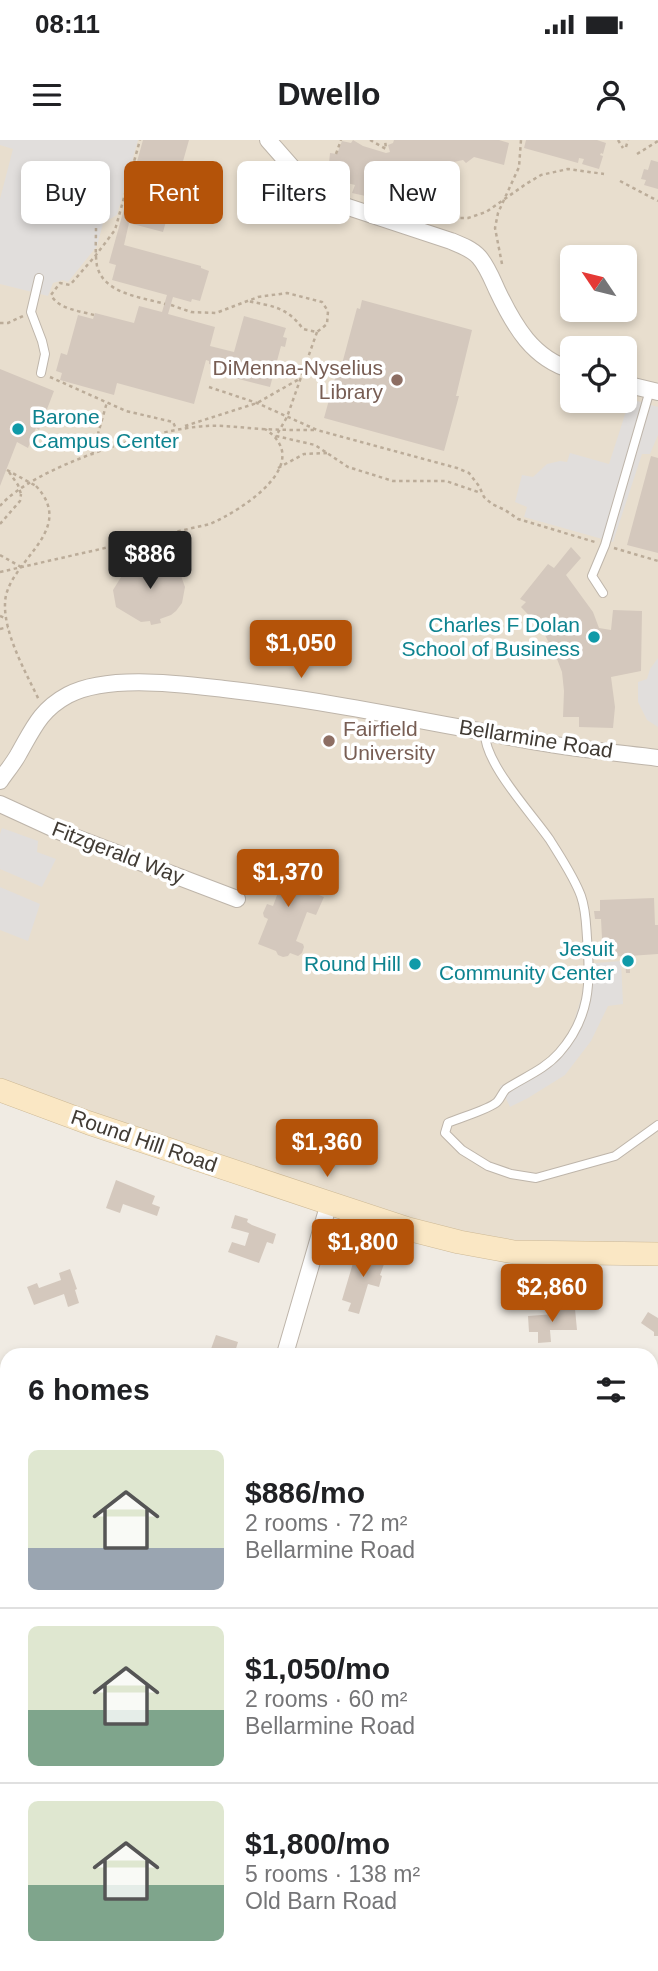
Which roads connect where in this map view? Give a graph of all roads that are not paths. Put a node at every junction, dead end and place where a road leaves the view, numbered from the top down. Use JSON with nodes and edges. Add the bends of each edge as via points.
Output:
{"nodes":[{"id":1,"x":268,"y":140,"type":"edge"},
{"id":2,"x":38,"y":278,"type":"dead end"},
{"id":3,"x":560,"y":365,"type":"edge"},
{"id":4,"x":41,"y":373,"type":"road end"},
{"id":5,"x":654,"y":391,"type":"edge"},
{"id":6,"x":603,"y":593,"type":"dead end"},
{"id":7,"x":485,"y":732,"type":"junction"},
{"id":8,"x":658,"y":758,"type":"edge"},
{"id":9,"x":0,"y":781,"type":"edge"},
{"id":10,"x":0,"y":804,"type":"edge"},
{"id":11,"x":237,"y":899,"type":"dead end"},
{"id":12,"x":0,"y":1090,"type":"edge"},
{"id":13,"x":658,"y":1125,"type":"edge"},
{"id":14,"x":329,"y":1203,"type":"junction"},
{"id":15,"x":658,"y":1254,"type":"edge"},
{"id":16,"x":287,"y":1348,"type":"edge"}],
"edges":[{"from":1,"to":3,"type":"street","via":[[297,173],[339,204],[469,249],[479,257],[527,342]]},
{"from":2,"to":4,"type":"lane","via":[[31,312],[42,341]]},
{"from":5,"to":6,"type":"lane","via":[[592,576]]},
{"from":7,"to":8,"type":"street","name":"Bellarmine Road"},
{"from":7,"to":9,"type":"street","name":"Bellarmine Road","via":[[274,695],[194,685],[106,684],[69,694],[50,706]]},
{"from":7,"to":13,"type":"lane","via":[[486,747],[565,864],[580,895],[585,911],[589,992],[578,1025],[558,1055],[504,1091],[496,1103],[448,1123],[445,1133],[461,1150],[488,1166],[537,1178],[615,1156]]},
{"from":10,"to":11,"type":"street","name":"Fitzgerald Way"},
{"from":12,"to":14,"type":"main road","name":"Round Hill Road"},
{"from":14,"to":15,"type":"main road","name":"Round Hill Road","via":[[408,1229],[514,1252]]},
{"from":14,"to":16,"type":"street"}]}
